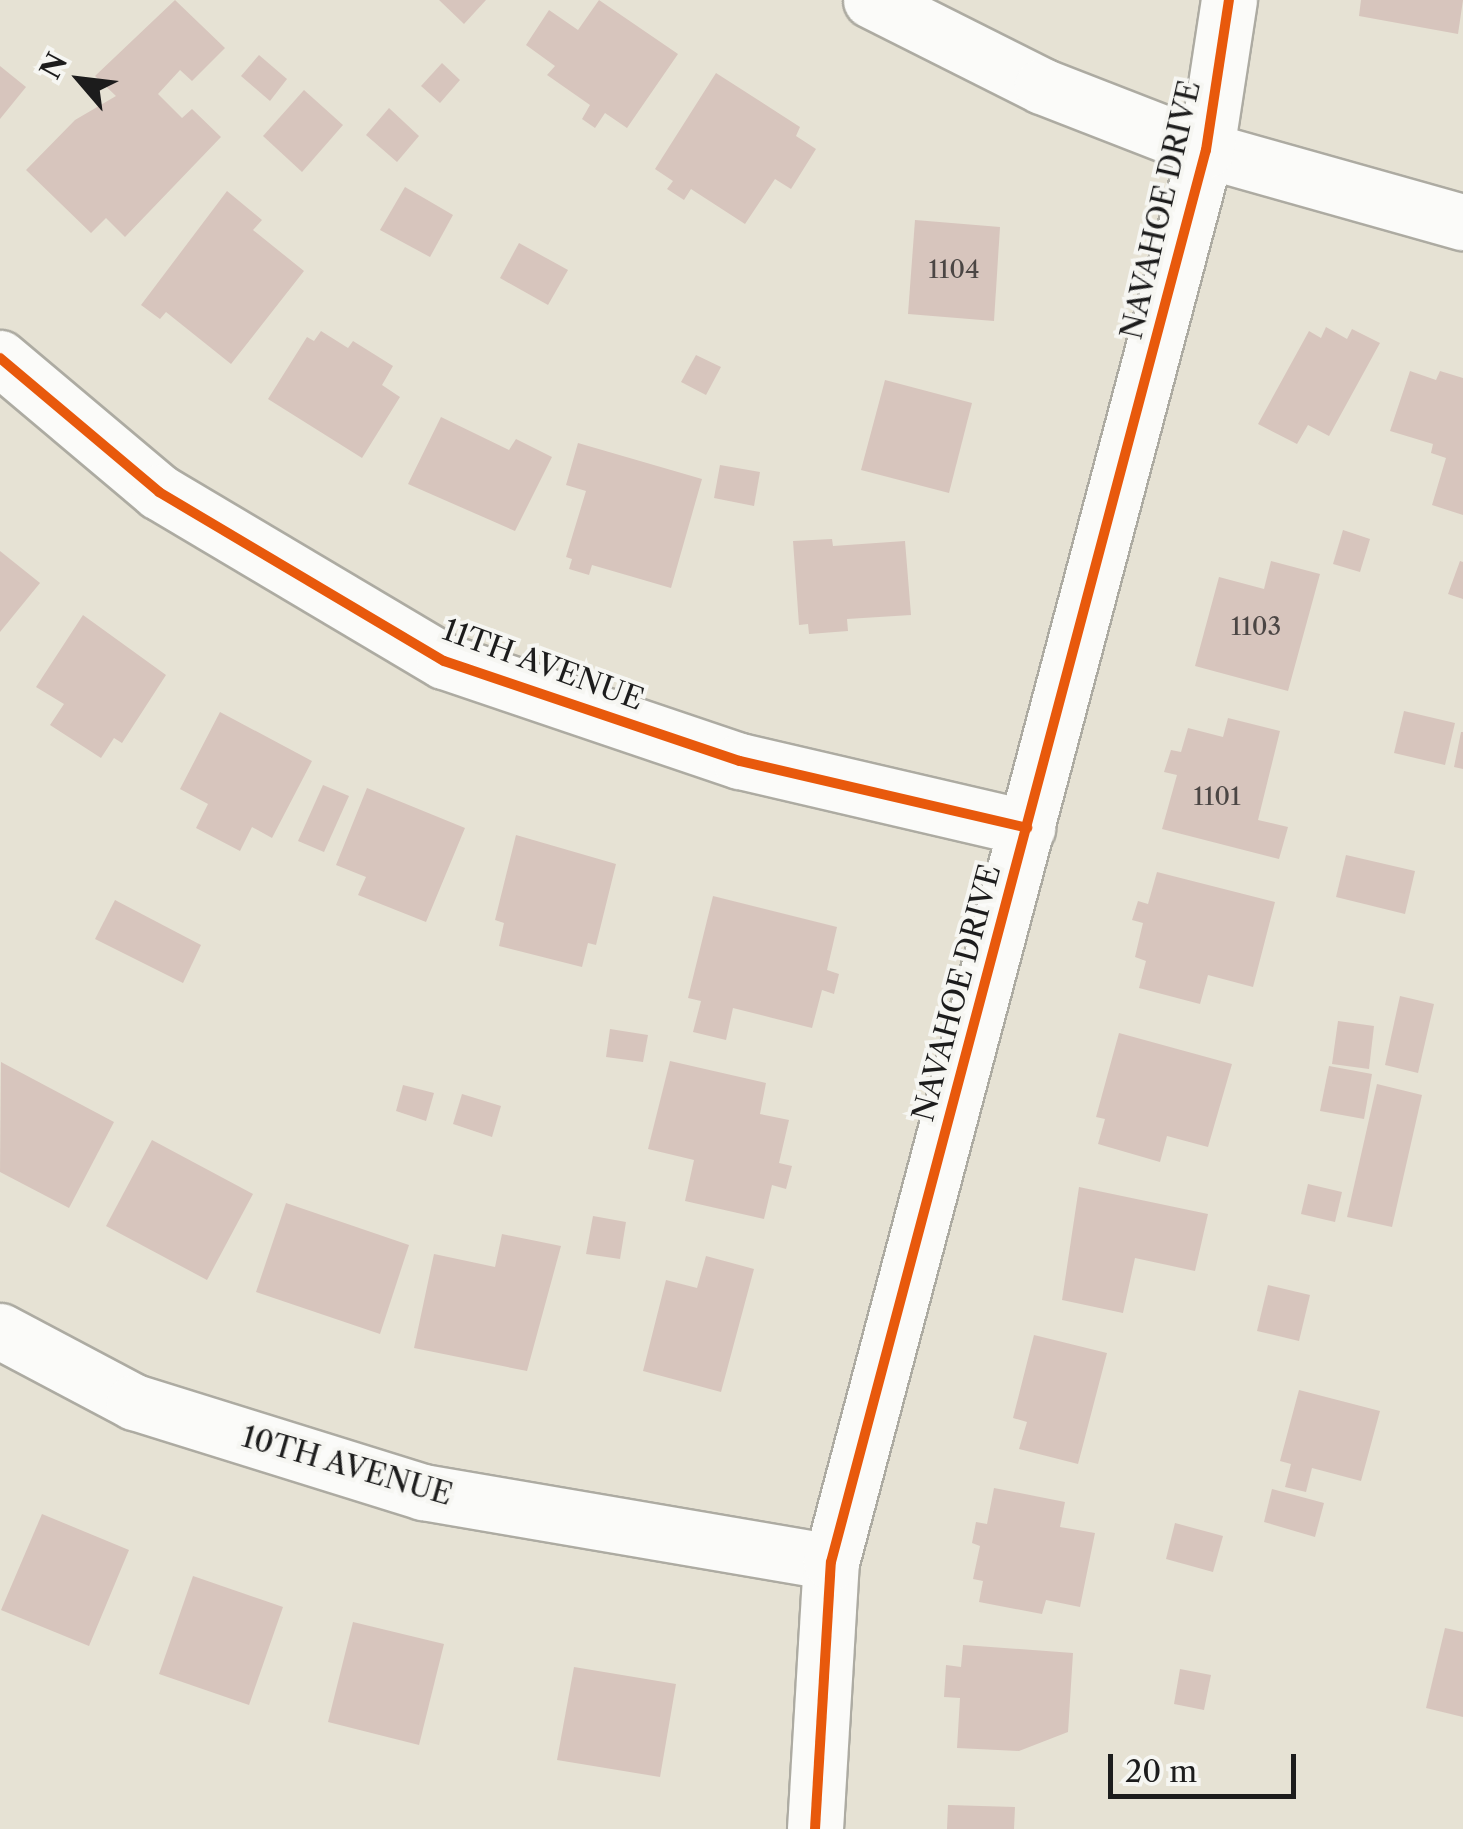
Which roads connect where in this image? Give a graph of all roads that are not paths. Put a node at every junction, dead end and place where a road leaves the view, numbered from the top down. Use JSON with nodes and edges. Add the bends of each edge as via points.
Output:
{"nodes":[{"id":1,"x":871,"y":0,"type":"edge"},
{"id":2,"x":1229,"y":0,"type":"edge"},
{"id":3,"x":1206,"y":150,"type":"junction"},
{"id":4,"x":1463,"y":222,"type":"edge"},
{"id":5,"x":0,"y":358,"type":"edge"},
{"id":6,"x":1027,"y":828,"type":"junction"},
{"id":7,"x":0,"y":1331,"type":"edge"},
{"id":8,"x":831,"y":1562,"type":"junction"},
{"id":9,"x":814,"y":1829,"type":"edge"}],
"edges":[{"from":1,"to":3,"type":"street","via":[[1042,86]]},
{"from":2,"to":3,"type":"street","name":"NAVAHOE DRIVE"},
{"from":3,"to":4,"type":"street"},
{"from":3,"to":6,"type":"street","name":"NAVAHOE DRIVE"},
{"from":5,"to":6,"type":"street","name":"11TH AVENUE","via":[[159,492],[444,661],[740,761]]},
{"from":6,"to":8,"type":"street","name":"NAVAHOE DRIVE"},
{"from":7,"to":8,"type":"street","name":"10TH AVENUE","via":[[134,1402],[423,1492]]},
{"from":8,"to":9,"type":"street","name":"NAVAHOE DRIVE"}]}
